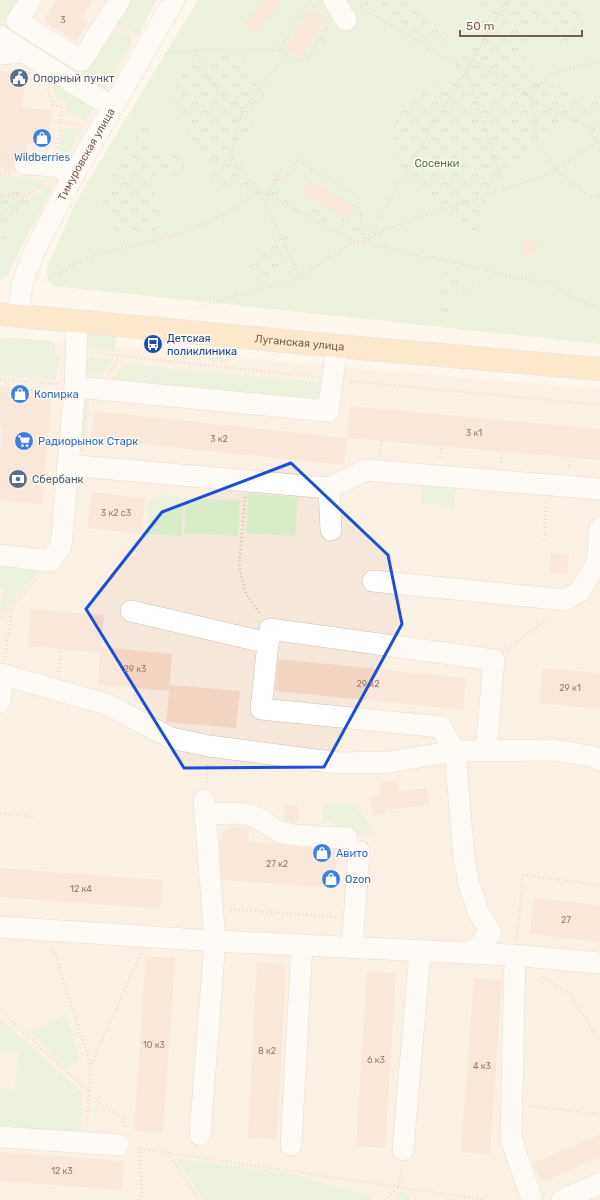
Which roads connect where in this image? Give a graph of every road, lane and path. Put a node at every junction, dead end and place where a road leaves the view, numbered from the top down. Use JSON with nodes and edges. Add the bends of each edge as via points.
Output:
{"nodes":[{"id":1,"x":31,"y":0,"type":"edge"},
{"id":2,"x":120,"y":0,"type":"edge"},
{"id":3,"x":174,"y":0,"type":"edge"},
{"id":4,"x":319,"y":0,"type":"edge"},
{"id":5,"x":509,"y":0,"type":"edge"},
{"id":6,"x":341,"y":11,"type":"edge"},
{"id":7,"x":315,"y":35,"type":"dead end"},
{"id":8,"x":0,"y":36,"type":"edge"},
{"id":9,"x":320,"y":39,"type":"junction"},
{"id":10,"x":327,"y":44,"type":"dead end"},
{"id":11,"x":279,"y":50,"type":"junction"},
{"id":12,"x":194,"y":51,"type":"junction"},
{"id":13,"x":162,"y":53,"type":"dead end"},
{"id":14,"x":0,"y":54,"type":"edge"},
{"id":15,"x":286,"y":54,"type":"junction"},
{"id":16,"x":32,"y":57,"type":"junction"},
{"id":17,"x":472,"y":60,"type":"junction"},
{"id":18,"x":600,"y":63,"type":"edge"},
{"id":19,"x":466,"y":70,"type":"junction"},
{"id":20,"x":525,"y":94,"type":"junction"},
{"id":21,"x":531,"y":99,"type":"junction"},
{"id":22,"x":112,"y":107,"type":"junction"},
{"id":23,"x":243,"y":109,"type":"junction"},
{"id":24,"x":50,"y":121,"type":"dead end"},
{"id":25,"x":61,"y":121,"type":"junction"},
{"id":26,"x":600,"y":123,"type":"edge"},
{"id":27,"x":80,"y":124,"type":"dead end"},
{"id":28,"x":593,"y":130,"type":"junction"},
{"id":29,"x":599,"y":142,"type":"edge"},
{"id":30,"x":300,"y":156,"type":"dead end"},
{"id":31,"x":230,"y":160,"type":"junction"},
{"id":32,"x":298,"y":160,"type":"junction"},
{"id":33,"x":212,"y":161,"type":"dead end"},
{"id":34,"x":25,"y":164,"type":"dead end"},
{"id":35,"x":283,"y":166,"type":"dead end"},
{"id":36,"x":555,"y":169,"type":"junction"},
{"id":37,"x":58,"y":175,"type":"junction"},
{"id":38,"x":275,"y":180,"type":"junction"},
{"id":39,"x":505,"y":190,"type":"junction"},
{"id":40,"x":260,"y":191,"type":"junction"},
{"id":41,"x":31,"y":193,"type":"junction"},
{"id":42,"x":267,"y":194,"type":"junction"},
{"id":43,"x":0,"y":196,"type":"edge"},
{"id":44,"x":600,"y":196,"type":"edge"},
{"id":45,"x":0,"y":215,"type":"edge"},
{"id":46,"x":354,"y":241,"type":"junction"},
{"id":47,"x":365,"y":242,"type":"junction"},
{"id":48,"x":300,"y":278,"type":"junction"},
{"id":49,"x":41,"y":282,"type":"dead end"},
{"id":50,"x":600,"y":306,"type":"edge"},
{"id":51,"x":194,"y":308,"type":"dead end"},
{"id":52,"x":9,"y":315,"type":"edge"},
{"id":53,"x":77,"y":322,"type":"junction"},
{"id":54,"x":337,"y":346,"type":"junction"},
{"id":55,"x":600,"y":369,"type":"edge"},
{"id":56,"x":0,"y":379,"type":"edge"},
{"id":57,"x":75,"y":386,"type":"junction"},
{"id":58,"x":374,"y":455,"type":"dead end"},
{"id":59,"x":380,"y":455,"type":"dead end"},
{"id":60,"x":67,"y":465,"type":"junction"},
{"id":61,"x":568,"y":472,"type":"dead end"},
{"id":62,"x":574,"y":472,"type":"dead end"},
{"id":63,"x":246,"y":481,"type":"junction"},
{"id":64,"x":330,"y":488,"type":"junction"},
{"id":65,"x":600,"y":489,"type":"edge"},
{"id":66,"x":546,"y":512,"type":"dead end"},
{"id":67,"x":600,"y":528,"type":"edge"},
{"id":68,"x":331,"y":530,"type":"dead end"},
{"id":69,"x":544,"y":540,"type":"dead end"},
{"id":70,"x":0,"y":555,"type":"edge"},
{"id":71,"x":39,"y":575,"type":"dead end"},
{"id":72,"x":373,"y":582,"type":"dead end"},
{"id":73,"x":551,"y":599,"type":"junction"},
{"id":74,"x":12,"y":608,"type":"junction"},
{"id":75,"x":131,"y":612,"type":"dead end"},
{"id":76,"x":0,"y":619,"type":"edge"},
{"id":77,"x":269,"y":636,"type":"junction"},
{"id":78,"x":494,"y":660,"type":"junction"},
{"id":79,"x":1,"y":674,"type":"edge"},
{"id":80,"x":0,"y":702,"type":"edge"},
{"id":81,"x":209,"y":746,"type":"junction"},
{"id":82,"x":486,"y":750,"type":"junction"},
{"id":83,"x":455,"y":751,"type":"junction"},
{"id":84,"x":600,"y":760,"type":"edge"},
{"id":85,"x":205,"y":808,"type":"junction"},
{"id":86,"x":0,"y":813,"type":"edge"},
{"id":87,"x":34,"y":817,"type":"dead end"},
{"id":88,"x":600,"y":885,"type":"edge"},
{"id":89,"x":213,"y":908,"type":"junction"},
{"id":90,"x":354,"y":919,"type":"junction"},
{"id":91,"x":0,"y":927,"type":"edge"},
{"id":92,"x":48,"y":930,"type":"junction"},
{"id":93,"x":501,"y":933,"type":"junction"},
{"id":94,"x":148,"y":937,"type":"junction"},
{"id":95,"x":215,"y":941,"type":"junction"},
{"id":96,"x":302,"y":945,"type":"junction"},
{"id":97,"x":516,"y":947,"type":"junction"},
{"id":98,"x":352,"y":948,"type":"junction"},
{"id":99,"x":420,"y":951,"type":"junction"},
{"id":100,"x":472,"y":953,"type":"junction"},
{"id":101,"x":600,"y":963,"type":"edge"},
{"id":102,"x":541,"y":976,"type":"dead end"},
{"id":103,"x":0,"y":1010,"type":"edge"},
{"id":104,"x":600,"y":1041,"type":"edge"},
{"id":105,"x":90,"y":1064,"type":"junction"},
{"id":106,"x":90,"y":1092,"type":"junction"},
{"id":107,"x":89,"y":1096,"type":"junction"},
{"id":108,"x":511,"y":1104,"type":"junction"},
{"id":109,"x":600,"y":1114,"type":"edge"},
{"id":110,"x":200,"y":1134,"type":"dead end"},
{"id":111,"x":0,"y":1137,"type":"edge"},
{"id":112,"x":124,"y":1139,"type":"junction"},
{"id":113,"x":85,"y":1143,"type":"junction"},
{"id":114,"x":291,"y":1145,"type":"dead end"},
{"id":115,"x":140,"y":1148,"type":"junction"},
{"id":116,"x":403,"y":1150,"type":"dead end"},
{"id":117,"x":168,"y":1153,"type":"junction"},
{"id":118,"x":600,"y":1183,"type":"edge"},
{"id":119,"x":399,"y":1187,"type":"junction"},
{"id":120,"x":411,"y":1189,"type":"junction"},
{"id":121,"x":142,"y":1191,"type":"junction"},
{"id":122,"x":139,"y":1200,"type":"edge"},
{"id":123,"x":142,"y":1200,"type":"edge"},
{"id":124,"x":199,"y":1200,"type":"edge"},
{"id":125,"x":385,"y":1200,"type":"edge"},
{"id":126,"x":417,"y":1200,"type":"edge"},
{"id":127,"x":486,"y":1200,"type":"edge"},
{"id":128,"x":532,"y":1200,"type":"edge"},
{"id":129,"x":562,"y":1200,"type":"edge"}],
"edges":[{"from":1,"to":2,"type":"street","via":[[17,21],[82,61]]},
{"from":3,"to":22,"type":"street","name":"Тимуровская улица"},
{"from":4,"to":11,"type":"path","via":[[315,7],[308,2]]},
{"from":5,"to":17,"type":"path"},
{"from":6,"to":9,"type":"path"},
{"from":6,"to":19,"type":"path"},
{"from":7,"to":9,"type":"path"},
{"from":8,"to":16,"type":"street"},
{"from":9,"to":10,"type":"path"},
{"from":9,"to":15,"type":"path","via":[[310,56],[299,62]]},
{"from":11,"to":12,"type":"path"},
{"from":11,"to":15,"type":"path"},
{"from":12,"to":13,"type":"path"},
{"from":12,"to":23,"type":"path","via":[[222,98]]},
{"from":14,"to":16,"type":"street"},
{"from":15,"to":23,"type":"path"},
{"from":16,"to":22,"type":"street"},
{"from":16,"to":25,"type":"path","via":[[53,105],[63,106]]},
{"from":17,"to":19,"type":"path"},
{"from":17,"to":20,"type":"path"},
{"from":18,"to":20,"type":"path","via":[[557,72]]},
{"from":19,"to":39,"type":"path"},
{"from":19,"to":47,"type":"path"},
{"from":20,"to":21,"type":"path"},
{"from":21,"to":28,"type":"path"},
{"from":21,"to":36,"type":"path","via":[[539,146]]},
{"from":22,"to":37,"type":"street","name":"Тимуровская улица"},
{"from":23,"to":31,"type":"path"},
{"from":24,"to":25,"type":"path"},
{"from":25,"to":27,"type":"path"},
{"from":25,"to":37,"type":"path"},
{"from":26,"to":28,"type":"path"},
{"from":28,"to":29,"type":"path","via":[[593,137]]},
{"from":29,"to":36,"type":"path"},
{"from":30,"to":32,"type":"path"},
{"from":31,"to":33,"type":"path"},
{"from":31,"to":40,"type":"path"},
{"from":32,"to":38,"type":"path","via":[[286,178]]},
{"from":32,"to":47,"type":"path","via":[[358,197]]},
{"from":34,"to":37,"type":"street"},
{"from":35,"to":38,"type":"path"},
{"from":36,"to":39,"type":"path","via":[[547,176]]},
{"from":36,"to":44,"type":"path","via":[[587,195]]},
{"from":37,"to":41,"type":"path"},
{"from":37,"to":52,"type":"street","name":"Тимуровская улица","via":[[33,254]]},
{"from":38,"to":42,"type":"path"},
{"from":39,"to":47,"type":"path","via":[[386,230]]},
{"from":40,"to":42,"type":"path"},
{"from":40,"to":48,"type":"path"},
{"from":40,"to":49,"type":"path","via":[[230,211],[185,232],[93,256]]},
{"from":41,"to":43,"type":"path"},
{"from":41,"to":45,"type":"path"},
{"from":42,"to":46,"type":"path"},
{"from":46,"to":47,"type":"path"},
{"from":46,"to":48,"type":"path"},
{"from":47,"to":50,"type":"path","via":[[407,254],[551,284],[574,298]]},
{"from":48,"to":51,"type":"path"},
{"from":52,"to":53,"type":"main road","name":"Луганская улица"},
{"from":53,"to":54,"type":"main road","name":"Луганская улица"},
{"from":53,"to":57,"type":"street"},
{"from":54,"to":55,"type":"main road","name":"Луганская улица"},
{"from":54,"to":57,"type":"street","via":[[328,411]]},
{"from":56,"to":57,"type":"path"},
{"from":57,"to":60,"type":"street"},
{"from":58,"to":59,"type":"path"},
{"from":60,"to":63,"type":"street"},
{"from":60,"to":70,"type":"street","via":[[61,546],[56,555],[50,561]]},
{"from":61,"to":62,"type":"path"},
{"from":63,"to":64,"type":"street"},
{"from":63,"to":77,"type":"path","via":[[239,568],[246,594]]},
{"from":64,"to":65,"type":"street","via":[[366,470]]},
{"from":64,"to":68,"type":"street"},
{"from":66,"to":69,"type":"path"},
{"from":67,"to":73,"type":"street","via":[[597,563],[580,590],[566,600]]},
{"from":71,"to":74,"type":"path"},
{"from":72,"to":73,"type":"street"},
{"from":73,"to":78,"type":"path","via":[[546,620]]},
{"from":74,"to":76,"type":"path"},
{"from":74,"to":79,"type":"path"},
{"from":75,"to":77,"type":"street"},
{"from":77,"to":78,"type":"street"},
{"from":77,"to":83,"type":"street","via":[[261,709],[442,727]]},
{"from":78,"to":82,"type":"street"},
{"from":79,"to":80,"type":"street"},
{"from":79,"to":81,"type":"street","via":[[106,704],[171,738]]},
{"from":81,"to":83,"type":"street","via":[[340,763],[390,762]]},
{"from":81,"to":85,"type":"path"},
{"from":82,"to":83,"type":"street"},
{"from":82,"to":84,"type":"street","via":[[554,750]]},
{"from":83,"to":93,"type":"street","via":[[464,858],[469,884],[478,911]]},
{"from":85,"to":89,"type":"street"},
{"from":85,"to":90,"type":"street","via":[[220,813],[249,815],[286,834],[353,845]]},
{"from":86,"to":87,"type":"path"},
{"from":88,"to":97,"type":"path","via":[[523,875]]},
{"from":89,"to":90,"type":"path"},
{"from":89,"to":95,"type":"street"},
{"from":90,"to":98,"type":"street"},
{"from":91,"to":92,"type":"street"},
{"from":92,"to":94,"type":"street"},
{"from":92,"to":105,"type":"path"},
{"from":93,"to":97,"type":"street"},
{"from":93,"to":97,"type":"path"},
{"from":93,"to":100,"type":"street"},
{"from":94,"to":95,"type":"street"},
{"from":94,"to":105,"type":"path"},
{"from":95,"to":96,"type":"street"},
{"from":95,"to":110,"type":"street"},
{"from":96,"to":98,"type":"street"},
{"from":96,"to":114,"type":"street"},
{"from":97,"to":100,"type":"street"},
{"from":97,"to":101,"type":"street"},
{"from":97,"to":108,"type":"street"},
{"from":98,"to":99,"type":"street"},
{"from":99,"to":100,"type":"street"},
{"from":99,"to":116,"type":"street"},
{"from":102,"to":104,"type":"path","via":[[568,992]]},
{"from":103,"to":106,"type":"path"},
{"from":105,"to":106,"type":"path"},
{"from":106,"to":107,"type":"path"},
{"from":107,"to":112,"type":"path","via":[[123,1119]]},
{"from":107,"to":113,"type":"path"},
{"from":108,"to":109,"type":"path"},
{"from":108,"to":128,"type":"street","via":[[511,1139]]},
{"from":111,"to":113,"type":"street"},
{"from":112,"to":113,"type":"street"},
{"from":112,"to":115,"type":"path"},
{"from":115,"to":117,"type":"path"},
{"from":115,"to":121,"type":"path"},
{"from":117,"to":119,"type":"path"},
{"from":117,"to":124,"type":"path"},
{"from":118,"to":129,"type":"street"},
{"from":119,"to":120,"type":"path"},
{"from":119,"to":125,"type":"path"},
{"from":120,"to":126,"type":"path"},
{"from":120,"to":127,"type":"path"},
{"from":121,"to":122,"type":"path"},
{"from":121,"to":123,"type":"path"}]}
